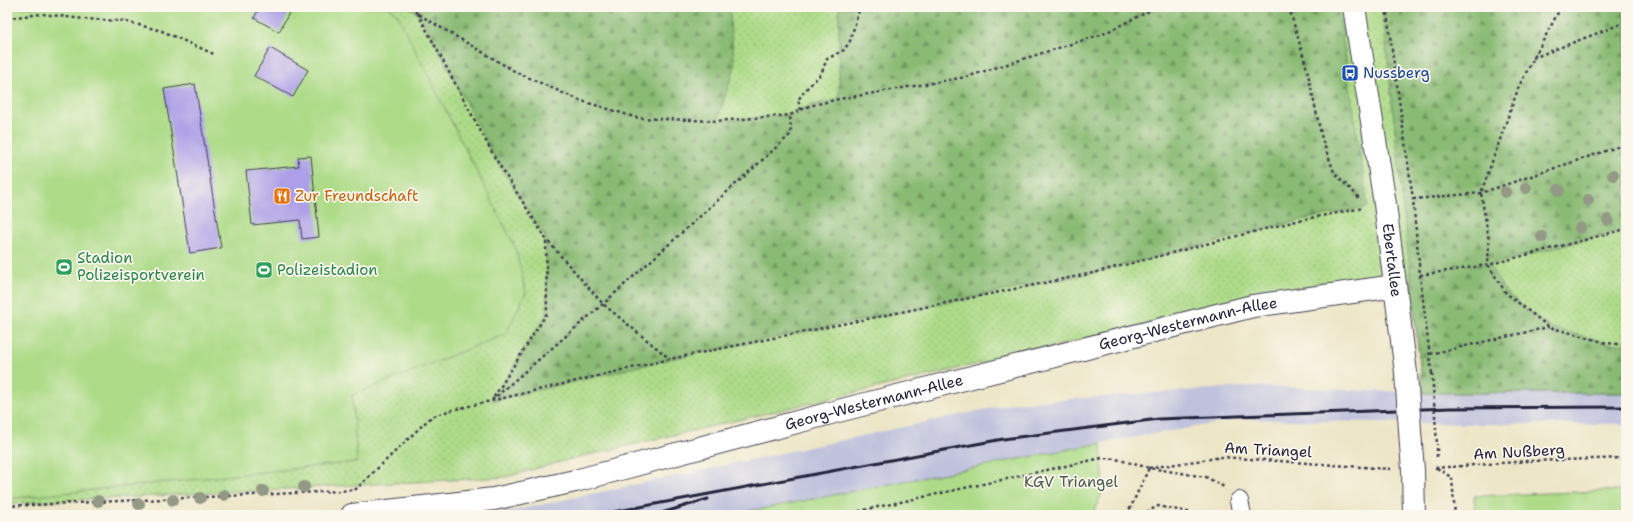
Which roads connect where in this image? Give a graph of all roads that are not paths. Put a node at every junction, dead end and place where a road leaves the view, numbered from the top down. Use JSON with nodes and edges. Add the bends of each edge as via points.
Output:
{"nodes":[{"id":1,"x":1354,"y":7,"type":"edge"},
{"id":2,"x":1395,"y":286,"type":"junction"},
{"id":3,"x":352,"y":515,"type":"edge"},
{"id":4,"x":1414,"y":515,"type":"edge"}],
"edges":[{"from":1,"to":2,"type":"street","name":"Ebertallee","via":[[1385,204]]},
{"from":2,"to":3,"type":"street","name":"Georg-Westermann-Allee","via":[[1253,306],[842,410],[575,481],[494,499]]},
{"from":2,"to":4,"type":"street","name":"Ebertallee","bridge":true,"via":[[1406,373]]}]}
